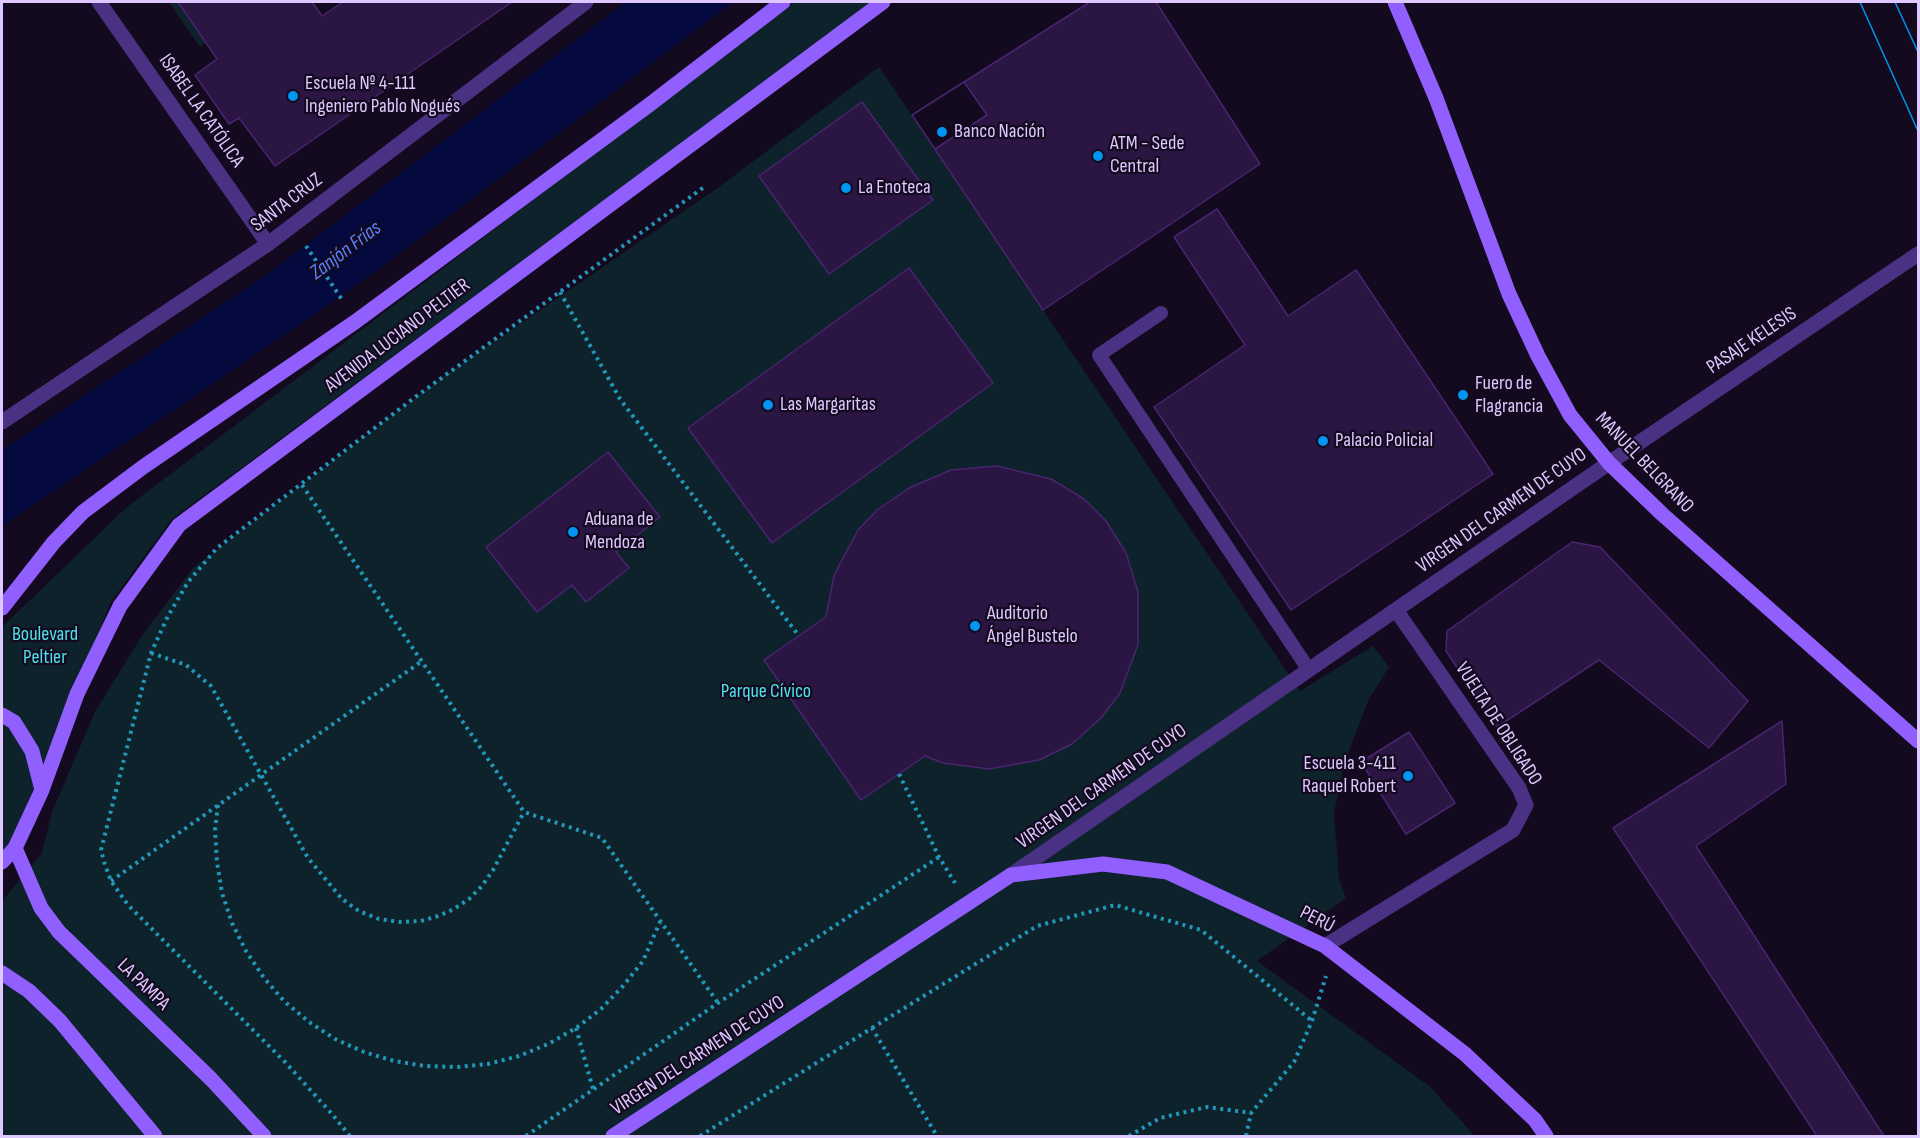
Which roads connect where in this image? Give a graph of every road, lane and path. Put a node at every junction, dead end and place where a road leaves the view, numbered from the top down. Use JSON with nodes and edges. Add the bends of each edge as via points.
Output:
{"nodes":[{"id":1,"x":99,"y":2,"type":"edge"},
{"id":2,"x":586,"y":2,"type":"edge"},
{"id":3,"x":783,"y":2,"type":"edge"},
{"id":4,"x":883,"y":2,"type":"edge"},
{"id":5,"x":1395,"y":2,"type":"edge"},
{"id":6,"x":704,"y":187,"type":"dead end"},
{"id":7,"x":268,"y":244,"type":"junction"},
{"id":8,"x":306,"y":246,"type":"dead end"},
{"id":9,"x":1918,"y":254,"type":"edge"},
{"id":10,"x":560,"y":292,"type":"junction"},
{"id":11,"x":340,"y":297,"type":"dead end"},
{"id":12,"x":1161,"y":314,"type":"dead end"},
{"id":13,"x":2,"y":422,"type":"edge"},
{"id":14,"x":1609,"y":463,"type":"junction"},
{"id":15,"x":302,"y":485,"type":"junction"},
{"id":16,"x":2,"y":608,"type":"edge"},
{"id":17,"x":1396,"y":610,"type":"junction"},
{"id":18,"x":799,"y":636,"type":"dead end"},
{"id":19,"x":151,"y":654,"type":"junction"},
{"id":20,"x":422,"y":661,"type":"junction"},
{"id":21,"x":1309,"y":670,"type":"junction"},
{"id":22,"x":2,"y":715,"type":"edge"},
{"id":23,"x":1918,"y":741,"type":"edge"},
{"id":24,"x":899,"y":774,"type":"dead end"},
{"id":25,"x":261,"y":775,"type":"junction"},
{"id":26,"x":42,"y":790,"type":"junction"},
{"id":27,"x":218,"y":806,"type":"junction"},
{"id":28,"x":524,"y":812,"type":"junction"},
{"id":29,"x":15,"y":848,"type":"junction"},
{"id":30,"x":939,"y":857,"type":"junction"},
{"id":31,"x":2,"y":862,"type":"edge"},
{"id":32,"x":1011,"y":875,"type":"junction"},
{"id":33,"x":111,"y":880,"type":"junction"},
{"id":34,"x":967,"y":904,"type":"junction"},
{"id":35,"x":661,"y":922,"type":"junction"},
{"id":36,"x":1330,"y":949,"type":"junction"},
{"id":37,"x":2,"y":973,"type":"edge"},
{"id":38,"x":718,"y":1003,"type":"junction"},
{"id":39,"x":1312,"y":1021,"type":"junction"},
{"id":40,"x":576,"y":1028,"type":"junction"},
{"id":41,"x":872,"y":1028,"type":"junction"},
{"id":42,"x":593,"y":1089,"type":"junction"},
{"id":43,"x":1251,"y":1113,"type":"junction"},
{"id":44,"x":155,"y":1137,"type":"edge"},
{"id":45,"x":264,"y":1137,"type":"edge"},
{"id":46,"x":351,"y":1137,"type":"edge"},
{"id":47,"x":526,"y":1137,"type":"edge"},
{"id":48,"x":613,"y":1137,"type":"edge"},
{"id":49,"x":700,"y":1137,"type":"edge"},
{"id":50,"x":937,"y":1137,"type":"edge"},
{"id":51,"x":1129,"y":1137,"type":"edge"},
{"id":52,"x":1246,"y":1137,"type":"edge"},
{"id":53,"x":1546,"y":1137,"type":"edge"}],
"edges":[{"from":1,"to":7,"type":"street","name":"ISABEL LA CATÓLICA"},
{"from":2,"to":7,"type":"street","name":"SANTA CRUZ"},
{"from":3,"to":16,"type":"main road","name":"AVENIDA LUCIANO PELTIER","via":[[355,322],[83,512]]},
{"from":4,"to":26,"type":"main road","name":"AVENIDA LUCIANO PELTIER","via":[[179,525],[120,606],[77,694]]},
{"from":5,"to":14,"type":"main road","name":"MANUEL BELGRANO","via":[[1436,98],[1509,294],[1570,414]]},
{"from":6,"to":10,"type":"path"},
{"from":7,"to":13,"type":"street","name":"SANTA CRUZ"},
{"from":8,"to":11,"type":"path"},
{"from":9,"to":14,"type":"street","name":"PASAJE KELESIS"},
{"from":10,"to":15,"type":"path"},
{"from":10,"to":18,"type":"path","via":[[620,399]]},
{"from":12,"to":21,"type":"lane","via":[[1099,355]]},
{"from":14,"to":17,"type":"street","name":"VIRGEN DEL CARMEN DE CUYO"},
{"from":14,"to":23,"type":"main road","name":"MANUEL BELGRANO"},
{"from":15,"to":19,"type":"path","via":[[217,548],[189,582]]},
{"from":15,"to":20,"type":"path"},
{"from":17,"to":21,"type":"street","name":"VIRGEN DEL CARMEN DE CUYO"},
{"from":17,"to":36,"type":"street","name":"VUELTA DE OBLIGADO","via":[[1519,788],[1526,805],[1513,830]]},
{"from":19,"to":25,"type":"path","via":[[186,665],[211,686]]},
{"from":19,"to":33,"type":"path","via":[[101,850]]},
{"from":20,"to":25,"type":"path"},
{"from":20,"to":28,"type":"path"},
{"from":21,"to":32,"type":"street","name":"VIRGEN DEL CARMEN DE CUYO"},
{"from":22,"to":26,"type":"main road","via":[[14,722],[32,751]]},
{"from":24,"to":30,"type":"path"},
{"from":25,"to":27,"type":"path"},
{"from":25,"to":28,"type":"path","via":[[309,858],[342,899],[379,919],[400,922],[438,916],[469,899],[493,870]]},
{"from":26,"to":29,"type":"main road","name":"AVENIDA LUCIANO PELTIER"},
{"from":27,"to":33,"type":"path"},
{"from":27,"to":40,"type":"path","via":[[215,830],[222,893],[246,951],[277,993],[335,1039],[394,1061],[457,1067],[519,1056]]},
{"from":28,"to":35,"type":"path","via":[[602,838]]},
{"from":29,"to":31,"type":"main road","name":"AVENIDA LUCIANO PELTIER"},
{"from":29,"to":45,"type":"main road","name":"LA PAMPA","via":[[42,908],[59,932],[211,1079]]},
{"from":30,"to":34,"type":"path"},
{"from":30,"to":38,"type":"path"},
{"from":32,"to":34,"type":"main road","name":"VIRGEN DEL CARMEN DE CUYO"},
{"from":32,"to":36,"type":"main road","name":"PERÚ","via":[[1103,864],[1167,872]]},
{"from":33,"to":46,"type":"path","via":[[128,905],[285,1062]]},
{"from":34,"to":48,"type":"main road","name":"VIRGEN DEL CARMEN DE CUYO"},
{"from":35,"to":38,"type":"path"},
{"from":35,"to":40,"type":"path","via":[[643,961],[623,986]]},
{"from":36,"to":39,"type":"path"},
{"from":36,"to":53,"type":"main road","name":"PERÚ","via":[[1465,1054],[1535,1120]]},
{"from":37,"to":44,"type":"main road","via":[[60,1021]]},
{"from":38,"to":42,"type":"path"},
{"from":39,"to":41,"type":"path","via":[[1201,930],[1115,905],[1037,926]]},
{"from":39,"to":43,"type":"path","via":[[1293,1062]]},
{"from":40,"to":42,"type":"path"},
{"from":41,"to":49,"type":"path"},
{"from":41,"to":50,"type":"path"},
{"from":42,"to":47,"type":"path"},
{"from":43,"to":51,"type":"path","via":[[1207,1107],[1160,1118]]},
{"from":43,"to":52,"type":"path"}]}
